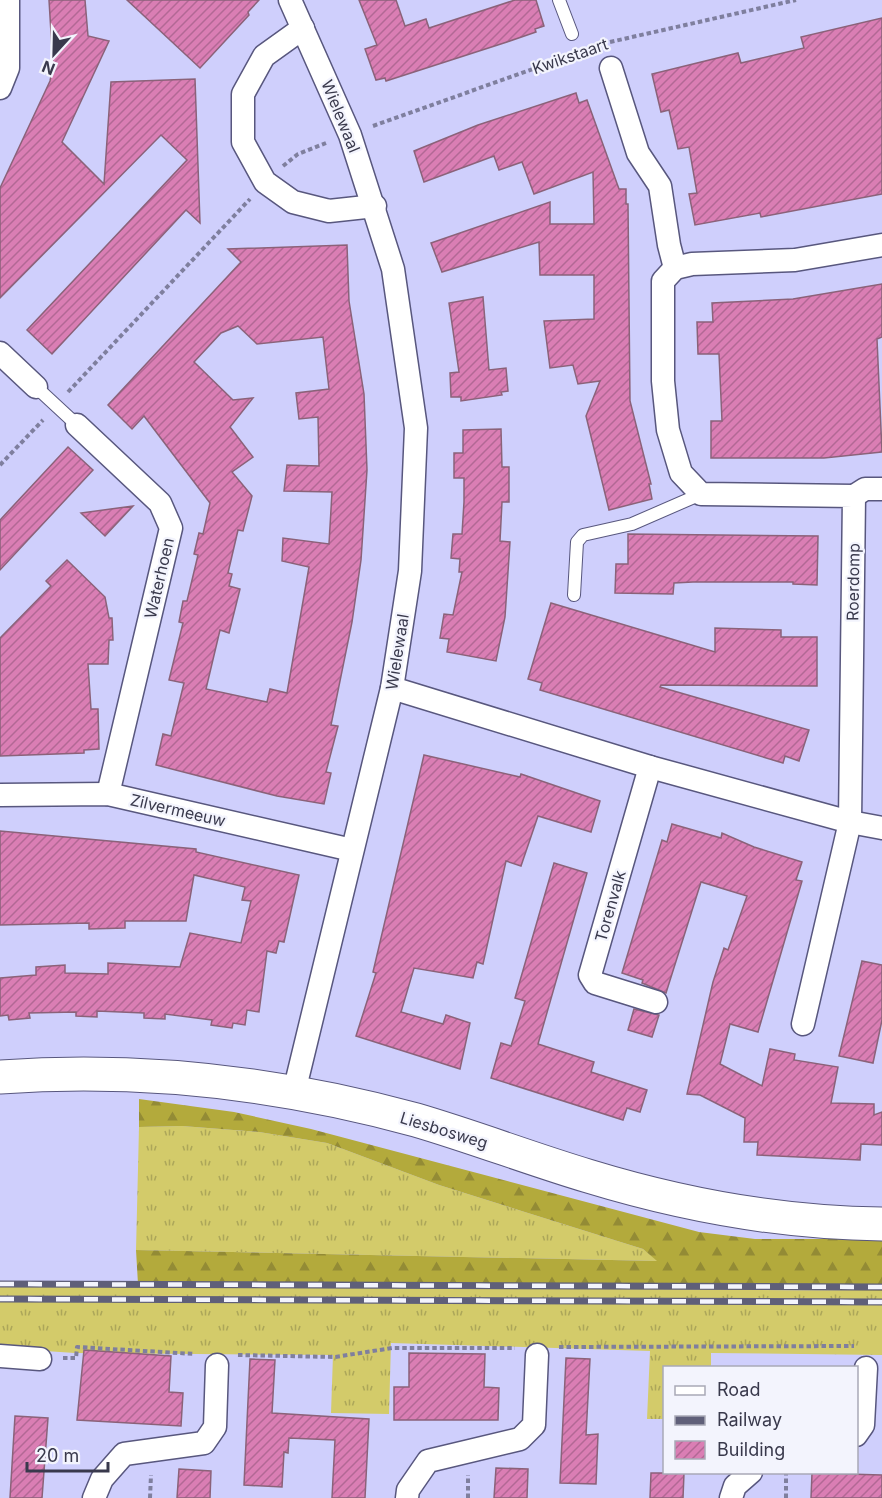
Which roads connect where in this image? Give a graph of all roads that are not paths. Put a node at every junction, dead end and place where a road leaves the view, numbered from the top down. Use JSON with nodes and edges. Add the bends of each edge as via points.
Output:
{"nodes":[{"id":1,"x":8,"y":0,"type":"edge"},
{"id":2,"x":291,"y":0,"type":"edge"},
{"id":3,"x":559,"y":0,"type":"edge"},
{"id":4,"x":303,"y":28,"type":"junction"},
{"id":5,"x":572,"y":34,"type":"dead end"},
{"id":6,"x":611,"y":68,"type":"dead end"},
{"id":7,"x":0,"y":88,"type":"edge"},
{"id":8,"x":375,"y":206,"type":"junction"},
{"id":9,"x":882,"y":245,"type":"edge"},
{"id":10,"x":675,"y":268,"type":"junction"},
{"id":11,"x":0,"y":353,"type":"edge"},
{"id":12,"x":36,"y":387,"type":"joint"},
{"id":13,"x":77,"y":425,"type":"joint"},
{"id":14,"x":882,"y":489,"type":"edge"},
{"id":15,"x":701,"y":494,"type":"junction"},
{"id":16,"x":854,"y":496,"type":"junction"},
{"id":17,"x":574,"y":595,"type":"dead end"},
{"id":18,"x":392,"y":688,"type":"junction"},
{"id":19,"x":650,"y":767,"type":"junction"},
{"id":20,"x":108,"y":794,"type":"junction"},
{"id":21,"x":0,"y":795,"type":"edge"},
{"id":22,"x":850,"y":822,"type":"junction"},
{"id":23,"x":882,"y":828,"type":"edge"},
{"id":24,"x":352,"y":850,"type":"junction"},
{"id":25,"x":657,"y":1002,"type":"dead end"},
{"id":26,"x":803,"y":1024,"type":"dead end"},
{"id":27,"x":0,"y":1077,"type":"edge"},
{"id":28,"x":294,"y":1092,"type":"junction"},
{"id":29,"x":882,"y":1224,"type":"edge"},
{"id":30,"x":537,"y":1350,"type":"road end"},
{"id":31,"x":0,"y":1356,"type":"edge"},
{"id":32,"x":218,"y":1358,"type":"road end"},
{"id":33,"x":40,"y":1359,"type":"road end"},
{"id":34,"x":866,"y":1368,"type":"dead end"},
{"id":35,"x":858,"y":1432,"type":"edge"},
{"id":36,"x":750,"y":1474,"type":"edge"},
{"id":37,"x":94,"y":1498,"type":"edge"},
{"id":38,"x":407,"y":1498,"type":"edge"},
{"id":39,"x":731,"y":1498,"type":"edge"}],
"edges":[{"from":1,"to":7,"type":"street","via":[[8,68]]},
{"from":2,"to":4,"type":"street","name":"Wielewaal"},
{"from":3,"to":5,"type":"lane","name":"Kwikstaart"},
{"from":4,"to":8,"type":"street","name":"Wielewaal","via":[[350,135]]},
{"from":4,"to":8,"type":"street","via":[[264,56],[243,94],[243,142],[265,182],[293,202],[329,211]]},
{"from":6,"to":10,"type":"street","name":"Kwikstaart","via":[[638,153],[660,186]]},
{"from":8,"to":18,"type":"street","name":"Wielewaal","via":[[393,269],[416,428],[410,571]]},
{"from":9,"to":10,"type":"street","via":[[795,260]]},
{"from":10,"to":15,"type":"street","via":[[663,281],[663,381],[668,430],[681,473]]},
{"from":11,"to":12,"type":"street","name":"Waterhoen"},
{"from":12,"to":13,"type":"lane","name":"Waterhoen"},
{"from":13,"to":20,"type":"street","name":"Waterhoen","via":[[160,503],[171,528]]},
{"from":14,"to":16,"type":"street","via":[[865,489]]},
{"from":15,"to":16,"type":"street"},
{"from":15,"to":17,"type":"lane","via":[[632,524],[583,535],[577,542]]},
{"from":16,"to":22,"type":"street","name":"Roerdomp"},
{"from":18,"to":19,"type":"street"},
{"from":18,"to":24,"type":"street","name":"Wielewaal"},
{"from":19,"to":22,"type":"street"},
{"from":19,"to":25,"type":"street","name":"Torenvalk","via":[[590,975],[595,983]]},
{"from":20,"to":21,"type":"street","name":"Zilvermeeuw"},
{"from":20,"to":24,"type":"street","name":"Zilvermeeuw"},
{"from":22,"to":23,"type":"street"},
{"from":22,"to":26,"type":"street"},
{"from":24,"to":28,"type":"street","name":"Wielewaal"},
{"from":27,"to":28,"type":"street","name":"Liesbosweg","via":[[163,1076]]},
{"from":28,"to":29,"type":"street","name":"Liesbosweg","via":[[417,1121],[671,1199],[742,1213]]},
{"from":30,"to":38,"type":"street","via":[[534,1425],[520,1438],[428,1461],[408,1490]]},
{"from":31,"to":33,"type":"street"},
{"from":32,"to":37,"type":"street","via":[[214,1427],[204,1443],[124,1454],[102,1479]]},
{"from":34,"to":35,"type":"street","via":[[863,1425]]},
{"from":36,"to":39,"type":"street","via":[[735,1485]]}]}
